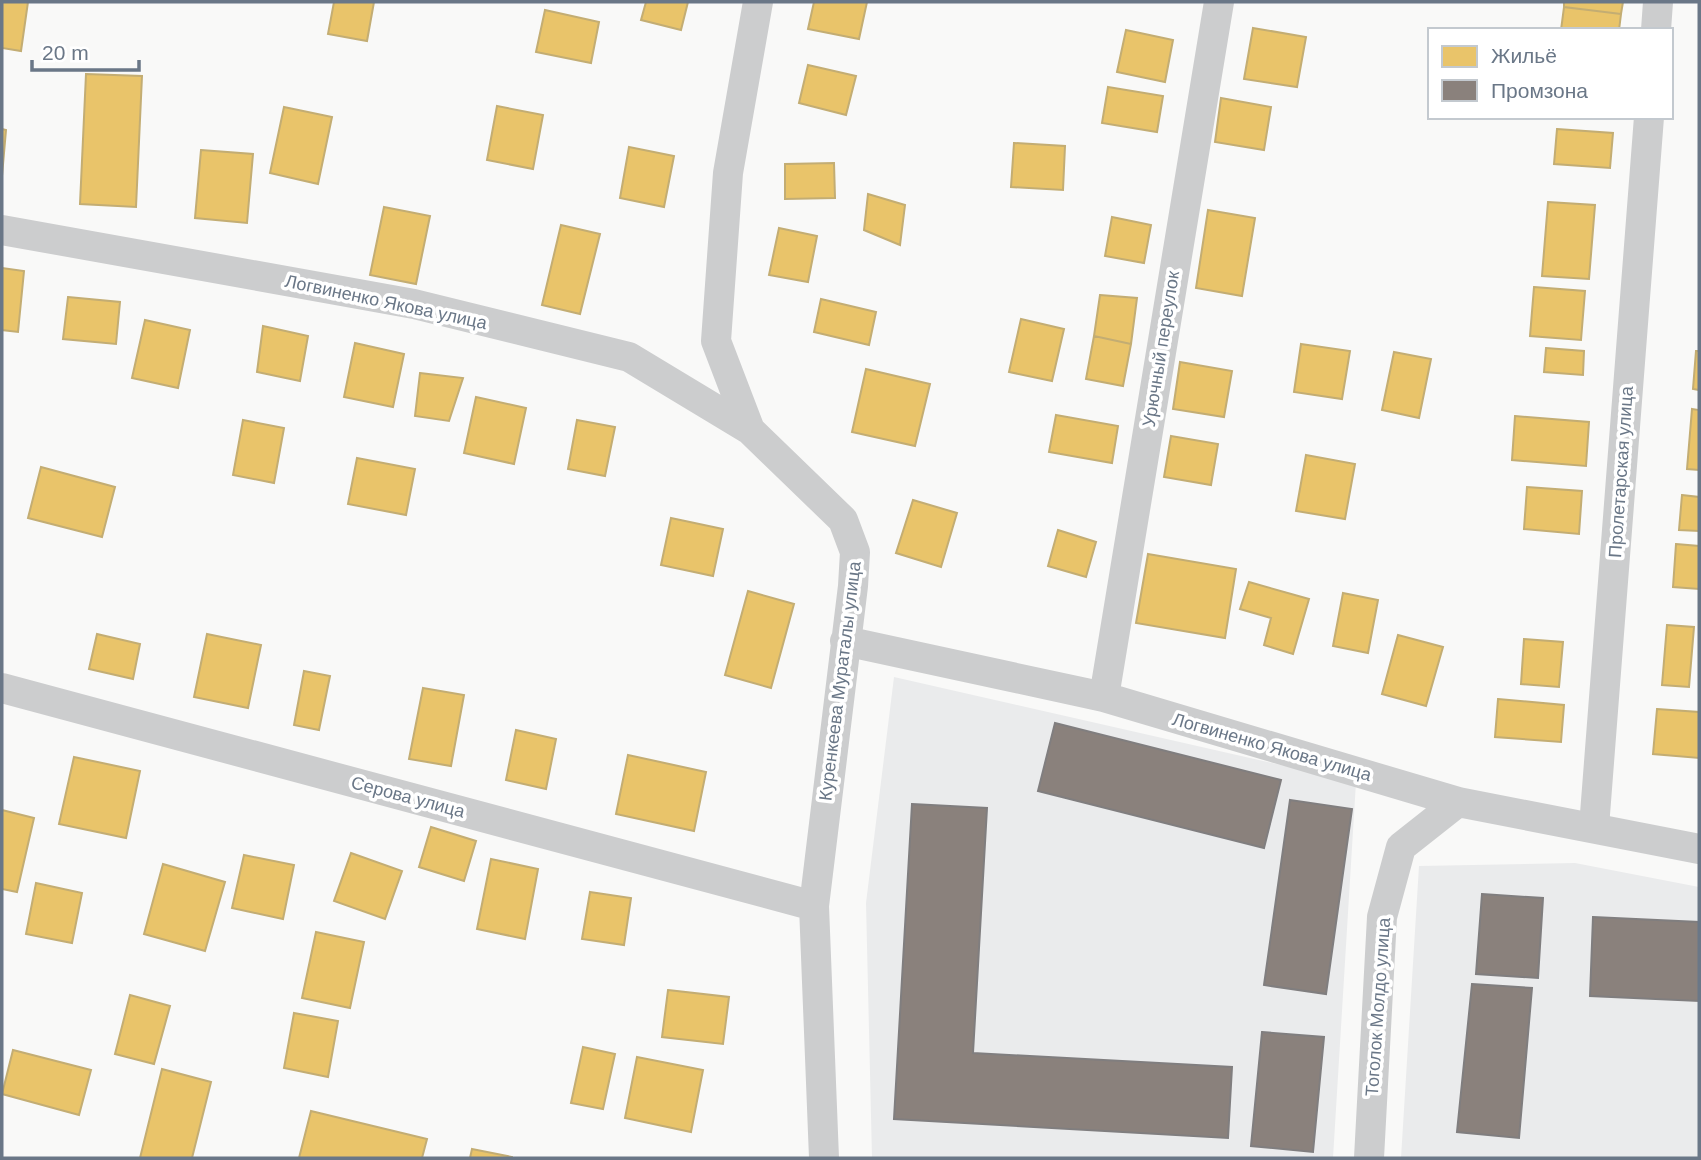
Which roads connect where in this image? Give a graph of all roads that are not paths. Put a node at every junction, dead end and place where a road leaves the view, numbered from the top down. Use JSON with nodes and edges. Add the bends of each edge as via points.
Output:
{"nodes":[{"id":1,"x":758,"y":2,"type":"edge"},
{"id":2,"x":1219,"y":2,"type":"edge"},
{"id":3,"x":1658,"y":2,"type":"edge"},
{"id":4,"x":1656,"y":28,"type":"edge"},
{"id":5,"x":1649,"y":119,"type":"edge"},
{"id":6,"x":2,"y":230,"type":"edge"},
{"id":7,"x":750,"y":430,"type":"junction"},
{"id":8,"x":845,"y":641,"type":"junction"},
{"id":9,"x":2,"y":688,"type":"edge"},
{"id":10,"x":1104,"y":697,"type":"junction"},
{"id":11,"x":1458,"y":802,"type":"junction"},
{"id":12,"x":1594,"y":827,"type":"junction"},
{"id":13,"x":1699,"y":849,"type":"edge"},
{"id":14,"x":814,"y":906,"type":"junction"},
{"id":15,"x":824,"y":1158,"type":"edge"},
{"id":16,"x":1369,"y":1158,"type":"edge"}],
"edges":[{"from":1,"to":7,"type":"street","name":"Куренкеева Мураталы улица","via":[[728,173],[716,341]]},
{"from":2,"to":10,"type":"street","name":"Урючный переулок"},
{"from":3,"to":4,"type":"street"},
{"from":5,"to":12,"type":"street","name":"Пролетарская улица"},
{"from":6,"to":7,"type":"street","name":"Логвиненко Якова улица","via":[[414,304],[629,357]]},
{"from":7,"to":8,"type":"street","name":"Куренкеева Мураталы улица","via":[[843,520],[855,552]]},
{"from":8,"to":10,"type":"street","name":"Логвиненко Якова улица"},
{"from":8,"to":14,"type":"street","name":"Куренкеева Мураталы улица"},
{"from":9,"to":14,"type":"street","name":"Серова улица"},
{"from":10,"to":11,"type":"street","name":"Логвиненко Якова улица"},
{"from":11,"to":12,"type":"street","name":"Логвиненко Якова улица"},
{"from":11,"to":16,"type":"street","name":"Тоголок Молдо улица","via":[[1401,847],[1382,917]]},
{"from":12,"to":13,"type":"street","name":"Логвиненко Якова улица"},
{"from":14,"to":15,"type":"street","name":"Куренкеева Мураталы улица"}]}
